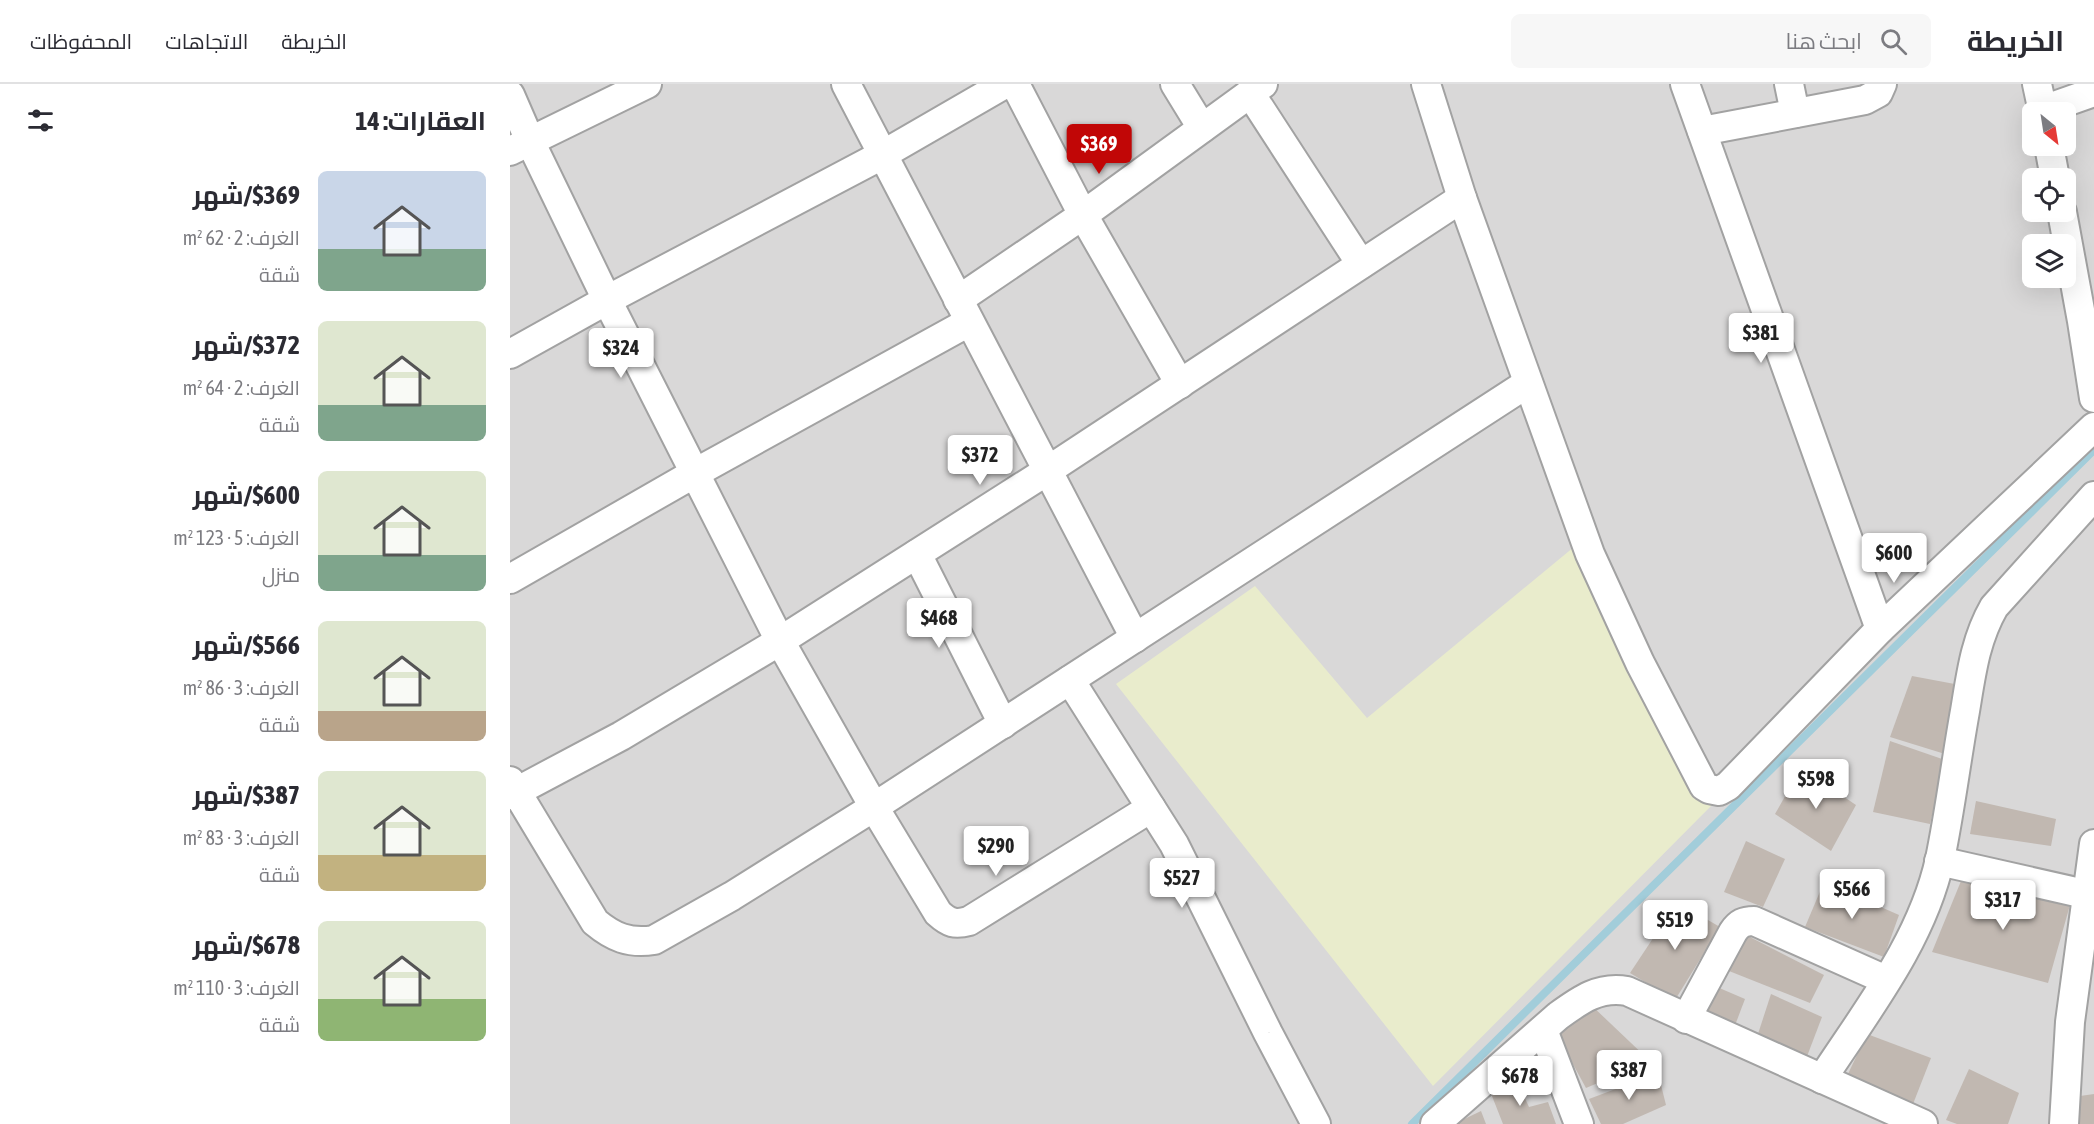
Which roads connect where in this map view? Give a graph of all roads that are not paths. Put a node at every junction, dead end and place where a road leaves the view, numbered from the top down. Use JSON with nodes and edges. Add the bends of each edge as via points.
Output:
{"nodes":[{"id":1,"x":647,"y":84,"type":"edge"},
{"id":2,"x":846,"y":84,"type":"edge"},
{"id":3,"x":1005,"y":84,"type":"edge"},
{"id":4,"x":1015,"y":84,"type":"edge"},
{"id":5,"x":1175,"y":84,"type":"edge"},
{"id":6,"x":1426,"y":84,"type":"edge"},
{"id":7,"x":1685,"y":84,"type":"edge"},
{"id":8,"x":1789,"y":84,"type":"edge"},
{"id":9,"x":1882,"y":84,"type":"edge"},
{"id":10,"x":1256,"y":89,"type":"edge"},
{"id":11,"x":2094,"y":92,"type":"edge"},
{"id":12,"x":510,"y":95,"type":"edge"},
{"id":13,"x":2041,"y":102,"type":"edge"},
{"id":14,"x":1795,"y":113,"type":"junction"},
{"id":15,"x":1202,"y":128,"type":"junction"},
{"id":16,"x":1702,"y":131,"type":"junction"},
{"id":17,"x":520,"y":146,"type":"edge"},
{"id":18,"x":882,"y":155,"type":"junction"},
{"id":19,"x":1462,"y":198,"type":"junction"},
{"id":20,"x":1083,"y":215,"type":"junction"},
{"id":21,"x":2064,"y":222,"type":"edge"},
{"id":22,"x":1361,"y":264,"type":"junction"},
{"id":23,"x":607,"y":300,"type":"junction"},
{"id":24,"x":964,"y":311,"type":"junction"},
{"id":25,"x":510,"y":354,"type":"edge"},
{"id":26,"x":1528,"y":383,"type":"junction"},
{"id":27,"x":1180,"y":384,"type":"junction"},
{"id":28,"x":2094,"y":398,"type":"edge"},
{"id":29,"x":2094,"y":427,"type":"edge"},
{"id":30,"x":1047,"y":471,"type":"junction"},
{"id":31,"x":695,"y":473,"type":"junction"},
{"id":32,"x":2094,"y":496,"type":"edge"},
{"id":33,"x":917,"y":554,"type":"junction"},
{"id":34,"x":510,"y":579,"type":"edge"},
{"id":35,"x":1880,"y":629,"type":"junction"},
{"id":36,"x":1135,"y":638,"type":"junction"},
{"id":37,"x":780,"y":641,"type":"junction"},
{"id":38,"x":1070,"y":680,"type":"junction"},
{"id":39,"x":1003,"y":724,"type":"junction"},
{"id":40,"x":512,"y":789,"type":"edge"},
{"id":41,"x":874,"y":807,"type":"junction"},
{"id":42,"x":1151,"y":808,"type":"junction"},
{"id":43,"x":2094,"y":844,"type":"edge"},
{"id":44,"x":1939,"y":861,"type":"junction"},
{"id":45,"x":2090,"y":895,"type":"edge"},
{"id":46,"x":1886,"y":981,"type":"junction"},
{"id":47,"x":1686,"y":1019,"type":"junction"},
{"id":48,"x":1543,"y":1030,"type":"junction"},
{"id":49,"x":1822,"y":1079,"type":"junction"},
{"id":50,"x":1316,"y":1124,"type":"edge"},
{"id":51,"x":1435,"y":1124,"type":"edge"},
{"id":52,"x":1579,"y":1124,"type":"edge"},
{"id":53,"x":1923,"y":1124,"type":"edge"},
{"id":54,"x":2064,"y":1124,"type":"edge"}],
"edges":[{"from":1,"to":17,"type":"street"},
{"from":2,"to":18,"type":"street"},
{"from":3,"to":18,"type":"street"},
{"from":4,"to":20,"type":"street"},
{"from":5,"to":15,"type":"street"},
{"from":6,"to":19,"type":"street"},
{"from":7,"to":16,"type":"street"},
{"from":8,"to":14,"type":"street"},
{"from":9,"to":14,"type":"street","via":[[1878,93],[1865,100]]},
{"from":10,"to":15,"type":"street"},
{"from":10,"to":22,"type":"street"},
{"from":11,"to":13,"type":"street"},
{"from":12,"to":17,"type":"street"},
{"from":14,"to":16,"type":"street"},
{"from":15,"to":20,"type":"street"},
{"from":16,"to":35,"type":"street"},
{"from":17,"to":23,"type":"street"},
{"from":18,"to":23,"type":"street"},
{"from":18,"to":24,"type":"street"},
{"from":19,"to":22,"type":"street"},
{"from":19,"to":26,"type":"street"},
{"from":20,"to":24,"type":"street"},
{"from":20,"to":27,"type":"street"},
{"from":21,"to":28,"type":"street"},
{"from":22,"to":27,"type":"street"},
{"from":23,"to":25,"type":"street"},
{"from":23,"to":31,"type":"street"},
{"from":24,"to":30,"type":"street"},
{"from":24,"to":31,"type":"street"},
{"from":26,"to":35,"type":"street","via":[[1595,565],[1704,786],[1719,791],[1728,786]]},
{"from":26,"to":36,"type":"street"},
{"from":27,"to":30,"type":"street"},
{"from":29,"to":35,"type":"street"},
{"from":30,"to":33,"type":"street"},
{"from":30,"to":36,"type":"street"},
{"from":31,"to":34,"type":"street"},
{"from":31,"to":37,"type":"street"},
{"from":32,"to":44,"type":"street","via":[[1994,607],[1983,626]]},
{"from":33,"to":37,"type":"street"},
{"from":33,"to":39,"type":"street"},
{"from":36,"to":38,"type":"street"},
{"from":37,"to":40,"type":"street","via":[[621,736]]},
{"from":37,"to":41,"type":"street"},
{"from":38,"to":39,"type":"street"},
{"from":38,"to":42,"type":"street"},
{"from":39,"to":41,"type":"street"},
{"from":40,"to":41,"type":"street","via":[[595,921],[624,940],[640,942],[654,940],[732,896]]},
{"from":41,"to":42,"type":"street","via":[[938,913],[948,922],[959,924]]},
{"from":42,"to":50,"type":"street","via":[[1174,844]]},
{"from":43,"to":45,"type":"street"},
{"from":44,"to":45,"type":"street"},
{"from":44,"to":46,"type":"street","via":[[1925,906]]},
{"from":45,"to":54,"type":"street","via":[[2070,1022]]},
{"from":46,"to":47,"type":"street","via":[[1754,921],[1745,921],[1738,925]]},
{"from":46,"to":49,"type":"street"},
{"from":47,"to":48,"type":"street","via":[[1614,989],[1579,1001]]},
{"from":47,"to":49,"type":"street"},
{"from":48,"to":51,"type":"street"},
{"from":48,"to":52,"type":"street"},
{"from":49,"to":53,"type":"street"}]}
